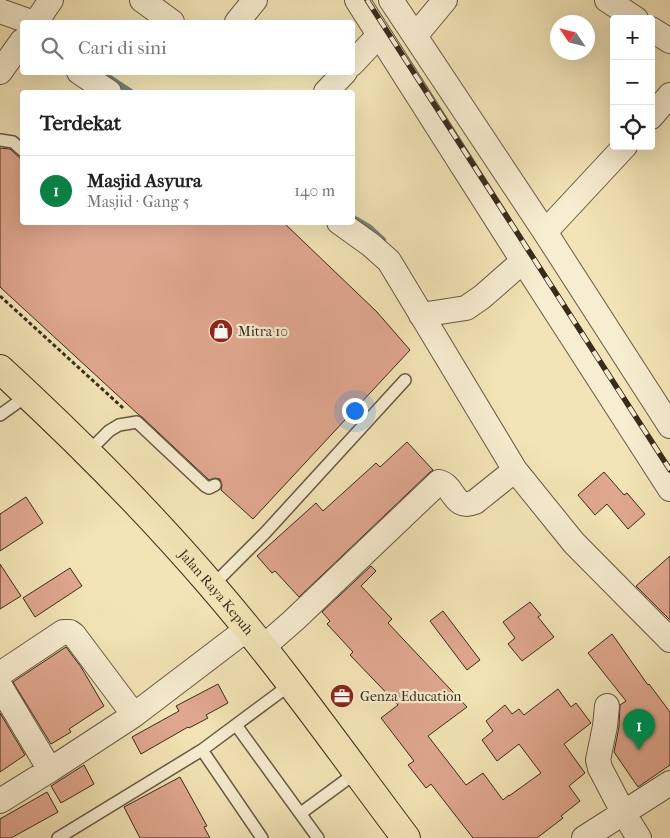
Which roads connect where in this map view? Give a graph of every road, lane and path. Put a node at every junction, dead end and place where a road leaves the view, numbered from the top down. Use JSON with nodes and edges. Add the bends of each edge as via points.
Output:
{"nodes":[{"id":1,"x":51,"y":0,"type":"edge"},
{"id":2,"x":142,"y":0,"type":"edge"},
{"id":3,"x":255,"y":0,"type":"edge"},
{"id":4,"x":357,"y":0,"type":"edge"},
{"id":5,"x":390,"y":0,"type":"edge"},
{"id":6,"x":445,"y":0,"type":"edge"},
{"id":7,"x":607,"y":0,"type":"edge"},
{"id":8,"x":0,"y":11,"type":"edge"},
{"id":9,"x":630,"y":15,"type":"edge"},
{"id":10,"x":25,"y":20,"type":"edge"},
{"id":11,"x":37,"y":20,"type":"edge"},
{"id":12,"x":169,"y":20,"type":"edge"},
{"id":13,"x":240,"y":20,"type":"edge"},
{"id":14,"x":655,"y":32,"type":"edge"},
{"id":15,"x":379,"y":35,"type":"junction"},
{"id":16,"x":415,"y":36,"type":"junction"},
{"id":17,"x":670,"y":41,"type":"edge"},
{"id":18,"x":20,"y":51,"type":"edge"},
{"id":19,"x":355,"y":61,"type":"edge"},
{"id":20,"x":0,"y":72,"type":"edge"},
{"id":21,"x":84,"y":75,"type":"edge"},
{"id":22,"x":341,"y":75,"type":"edge"},
{"id":23,"x":107,"y":90,"type":"edge"},
{"id":24,"x":328,"y":90,"type":"edge"},
{"id":25,"x":670,"y":95,"type":"edge"},
{"id":26,"x":655,"y":112,"type":"edge"},
{"id":27,"x":0,"y":140,"type":"edge"},
{"id":28,"x":20,"y":148,"type":"edge"},
{"id":29,"x":622,"y":150,"type":"edge"},
{"id":30,"x":343,"y":225,"type":"edge"},
{"id":31,"x":545,"y":232,"type":"junction"},
{"id":32,"x":523,"y":261,"type":"junction"},
{"id":33,"x":0,"y":296,"type":"edge"},
{"id":34,"x":428,"y":314,"type":"junction"},
{"id":35,"x":0,"y":369,"type":"edge"},
{"id":36,"x":405,"y":380,"type":"dead end"},
{"id":37,"x":28,"y":395,"type":"junction"},
{"id":38,"x":0,"y":415,"type":"edge"},
{"id":39,"x":137,"y":422,"type":"junction"},
{"id":40,"x":670,"y":426,"type":"edge"},
{"id":41,"x":87,"y":453,"type":"junction"},
{"id":42,"x":515,"y":470,"type":"junction"},
{"id":43,"x":215,"y":485,"type":"dead end"},
{"id":44,"x":670,"y":489,"type":"edge"},
{"id":45,"x":212,"y":586,"type":"junction"},
{"id":46,"x":254,"y":639,"type":"junction"},
{"id":47,"x":670,"y":640,"type":"edge"},
{"id":48,"x":0,"y":674,"type":"edge"},
{"id":49,"x":290,"y":684,"type":"junction"},
{"id":50,"x":0,"y":686,"type":"edge"},
{"id":51,"x":607,"y":706,"type":"dead end"},
{"id":52,"x":134,"y":715,"type":"junction"},
{"id":53,"x":236,"y":725,"type":"junction"},
{"id":54,"x":202,"y":750,"type":"junction"},
{"id":55,"x":50,"y":770,"type":"junction"},
{"id":56,"x":357,"y":772,"type":"junction"},
{"id":57,"x":670,"y":783,"type":"edge"},
{"id":58,"x":0,"y":801,"type":"edge"},
{"id":59,"x":624,"y":812,"type":"junction"},
{"id":60,"x":301,"y":813,"type":"junction"},
{"id":61,"x":58,"y":838,"type":"edge"},
{"id":62,"x":262,"y":838,"type":"edge"},
{"id":63,"x":318,"y":838,"type":"edge"},
{"id":64,"x":406,"y":838,"type":"edge"},
{"id":65,"x":584,"y":838,"type":"edge"},
{"id":66,"x":639,"y":838,"type":"edge"}],
"edges":[{"from":1,"to":11,"type":"street"},
{"from":2,"to":12,"type":"street"},
{"from":3,"to":13,"type":"street"},
{"from":4,"to":15,"type":"street"},
{"from":5,"to":16,"type":"street"},
{"from":6,"to":16,"type":"street"},
{"from":7,"to":9,"type":"street"},
{"from":8,"to":10,"type":"street"},
{"from":14,"to":17,"type":"street"},
{"from":15,"to":19,"type":"street"},
{"from":15,"to":32,"type":"street"},
{"from":16,"to":31,"type":"street"},
{"from":18,"to":20,"type":"street"},
{"from":21,"to":23,"type":"street"},
{"from":22,"to":24,"type":"street"},
{"from":25,"to":26,"type":"street"},
{"from":27,"to":28,"type":"lane","via":[[13,142]]},
{"from":29,"to":31,"type":"street"},
{"from":30,"to":34,"type":"street","via":[[389,261]]},
{"from":31,"to":40,"type":"street"},
{"from":32,"to":34,"type":"street","via":[[466,308]]},
{"from":32,"to":44,"type":"street"},
{"from":33,"to":39,"type":"path"},
{"from":34,"to":42,"type":"street"},
{"from":35,"to":37,"type":"main road","name":"Jalan Raya Kepuh"},
{"from":36,"to":45,"type":"lane"},
{"from":37,"to":38,"type":"lane"},
{"from":37,"to":41,"type":"main road","name":"Jalan Raya Kepuh"},
{"from":39,"to":41,"type":"lane","via":[[119,425],[109,431]]},
{"from":39,"to":43,"type":"lane","via":[[205,486]]},
{"from":41,"to":45,"type":"main road","name":"Jalan Raya Kepuh"},
{"from":42,"to":46,"type":"street","via":[[468,505],[460,502],[439,482],[300,614]]},
{"from":42,"to":47,"type":"street","via":[[574,543]]},
{"from":45,"to":46,"type":"main road","name":"Jalan Raya Kepuh"},
{"from":46,"to":49,"type":"main road","name":"Jalan Raya Kepuh"},
{"from":46,"to":52,"type":"street"},
{"from":48,"to":52,"type":"street","via":[[63,632],[70,632]]},
{"from":49,"to":53,"type":"lane"},
{"from":49,"to":56,"type":"main road","name":"Jalan Raya Kepuh"},
{"from":50,"to":55,"type":"street"},
{"from":51,"to":59,"type":"street","via":[[598,760]]},
{"from":52,"to":55,"type":"street"},
{"from":53,"to":54,"type":"lane"},
{"from":53,"to":60,"type":"lane"},
{"from":54,"to":61,"type":"lane"},
{"from":54,"to":62,"type":"lane"},
{"from":55,"to":58,"type":"street"},
{"from":56,"to":60,"type":"lane"},
{"from":56,"to":64,"type":"main road","name":"Jalan Raya Kepuh"},
{"from":57,"to":59,"type":"street"},
{"from":59,"to":65,"type":"street"},
{"from":59,"to":66,"type":"street"},
{"from":60,"to":63,"type":"lane"}]}
